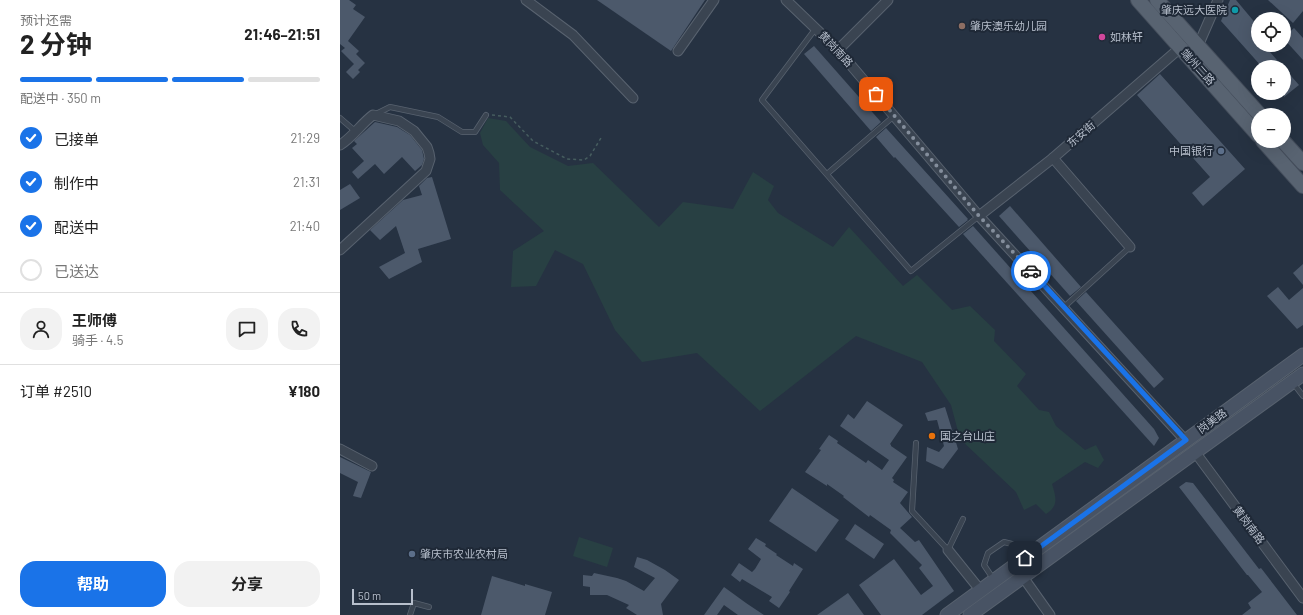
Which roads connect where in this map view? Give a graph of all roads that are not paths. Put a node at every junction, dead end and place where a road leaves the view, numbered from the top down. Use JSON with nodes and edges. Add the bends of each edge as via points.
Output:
{"nodes":[{"id":1,"x":526,"y":0,"type":"edge"},
{"id":2,"x":714,"y":0,"type":"edge"},
{"id":3,"x":786,"y":0,"type":"edge"},
{"id":4,"x":888,"y":0,"type":"edge"},
{"id":5,"x":1138,"y":0,"type":"edge"},
{"id":6,"x":1157,"y":0,"type":"edge"},
{"id":7,"x":1218,"y":0,"type":"edge"},
{"id":8,"x":816,"y":28,"type":"junction"},
{"id":9,"x":1198,"y":46,"type":"junction"},
{"id":10,"x":1180,"y":48,"type":"junction"},
{"id":11,"x":838,"y":50,"type":"junction"},
{"id":12,"x":678,"y":51,"type":"dead end"},
{"id":13,"x":633,"y":98,"type":"dead end"},
{"id":14,"x":1254,"y":108,"type":"edge"},
{"id":15,"x":373,"y":115,"type":"junction"},
{"id":16,"x":486,"y":115,"type":"road end"},
{"id":17,"x":894,"y":116,"type":"junction"},
{"id":18,"x":340,"y":118,"type":"edge"},
{"id":19,"x":1251,"y":127,"type":"edge"},
{"id":20,"x":355,"y":131,"type":"junction"},
{"id":21,"x":340,"y":145,"type":"edge"},
{"id":22,"x":1269,"y":148,"type":"edge"},
{"id":23,"x":1280,"y":148,"type":"edge"},
{"id":24,"x":1289,"y":148,"type":"edge"},
{"id":25,"x":1275,"y":154,"type":"junction"},
{"id":26,"x":1053,"y":158,"type":"junction"},
{"id":27,"x":1303,"y":163,"type":"edge"},
{"id":28,"x":826,"y":174,"type":"junction"},
{"id":29,"x":1303,"y":186,"type":"edge"},
{"id":30,"x":979,"y":216,"type":"junction"},
{"id":31,"x":1130,"y":247,"type":"joint"},
{"id":32,"x":340,"y":250,"type":"edge"},
{"id":33,"x":1064,"y":307,"type":"junction"},
{"id":34,"x":1303,"y":355,"type":"edge"},
{"id":35,"x":1303,"y":374,"type":"edge"},
{"id":36,"x":1292,"y":382,"type":"junction"},
{"id":37,"x":1303,"y":396,"type":"edge"},
{"id":38,"x":1186,"y":440,"type":"junction"},
{"id":39,"x":916,"y":443,"type":"dead end"},
{"id":40,"x":340,"y":449,"type":"edge"},
{"id":41,"x":1195,"y":452,"type":"junction"},
{"id":42,"x":372,"y":466,"type":"dead end"},
{"id":43,"x":963,"y":519,"type":"dead end"},
{"id":44,"x":948,"y":550,"type":"junction"},
{"id":45,"x":1025,"y":558,"type":"junction"},
{"id":46,"x":1023,"y":577,"type":"junction"},
{"id":47,"x":994,"y":581,"type":"junction"},
{"id":48,"x":981,"y":591,"type":"junction"},
{"id":49,"x":1303,"y":598,"type":"edge"},
{"id":50,"x":429,"y":607,"type":"dead end"},
{"id":51,"x":410,"y":615,"type":"edge"},
{"id":52,"x":947,"y":615,"type":"edge"},
{"id":53,"x":970,"y":615,"type":"edge"},
{"id":54,"x":1050,"y":615,"type":"edge"}],
"edges":[{"from":1,"to":13,"type":"street","via":[[573,36]]},
{"from":2,"to":12,"type":"street"},
{"from":3,"to":8,"type":"street","name":"黄岗南路"},
{"from":4,"to":11,"type":"street"},
{"from":5,"to":10,"type":"main road","name":"端州二路"},
{"from":6,"to":9,"type":"main road","name":"端州二路"},
{"from":7,"to":9,"type":"street"},
{"from":8,"to":11,"type":"street","name":"黄岗南路"},
{"from":8,"to":28,"type":"lane","via":[[762,100]]},
{"from":9,"to":14,"type":"main road","name":"端州二路"},
{"from":10,"to":19,"type":"main road","name":"端州二路"},
{"from":10,"to":26,"type":"street","name":"东安街"},
{"from":11,"to":17,"type":"street","name":"黄岗南路"},
{"from":15,"to":16,"type":"lane","via":[[390,107],[438,117],[462,132],[475,132]]},
{"from":15,"to":20,"type":"street"},
{"from":15,"to":32,"type":"street","via":[[399,121],[414,131],[426,147],[430,159],[426,171]]},
{"from":17,"to":28,"type":"lane"},
{"from":17,"to":30,"type":"street","name":"黄岗南路"},
{"from":18,"to":20,"type":"lane"},
{"from":20,"to":21,"type":"street"},
{"from":22,"to":25,"type":"main road"},
{"from":23,"to":25,"type":"main road"},
{"from":24,"to":27,"type":"main road"},
{"from":25,"to":29,"type":"main road"},
{"from":26,"to":30,"type":"street","name":"东安街"},
{"from":26,"to":31,"type":"street"},
{"from":28,"to":30,"type":"lane","via":[[911,271]]},
{"from":30,"to":33,"type":"street","name":"黄岗南路"},
{"from":31,"to":33,"type":"lane"},
{"from":33,"to":38,"type":"street","name":"黄岗南路"},
{"from":34,"to":38,"type":"main road","name":"岗美路"},
{"from":35,"to":36,"type":"main road","name":"岗美路"},
{"from":36,"to":37,"type":"lane"},
{"from":36,"to":41,"type":"main road","name":"岗美路"},
{"from":38,"to":45,"type":"main road","name":"岗美路"},
{"from":39,"to":44,"type":"lane","via":[[912,511]]},
{"from":40,"to":42,"type":"street"},
{"from":41,"to":46,"type":"main road","name":"岗美路"},
{"from":41,"to":49,"type":"street","name":"黄岗南路"},
{"from":43,"to":44,"type":"lane"},
{"from":44,"to":48,"type":"street"},
{"from":45,"to":47,"type":"main road","name":"岗美路"},
{"from":45,"to":47,"type":"lane","via":[[1012,544],[1004,542],[988,553],[984,565]]},
{"from":46,"to":53,"type":"main road","name":"岗美路"},
{"from":46,"to":54,"type":"street"},
{"from":47,"to":48,"type":"main road","name":"岗美路"},
{"from":48,"to":52,"type":"main road","name":"岗美路"},
{"from":50,"to":51,"type":"lane","via":[[414,603]]}]}
